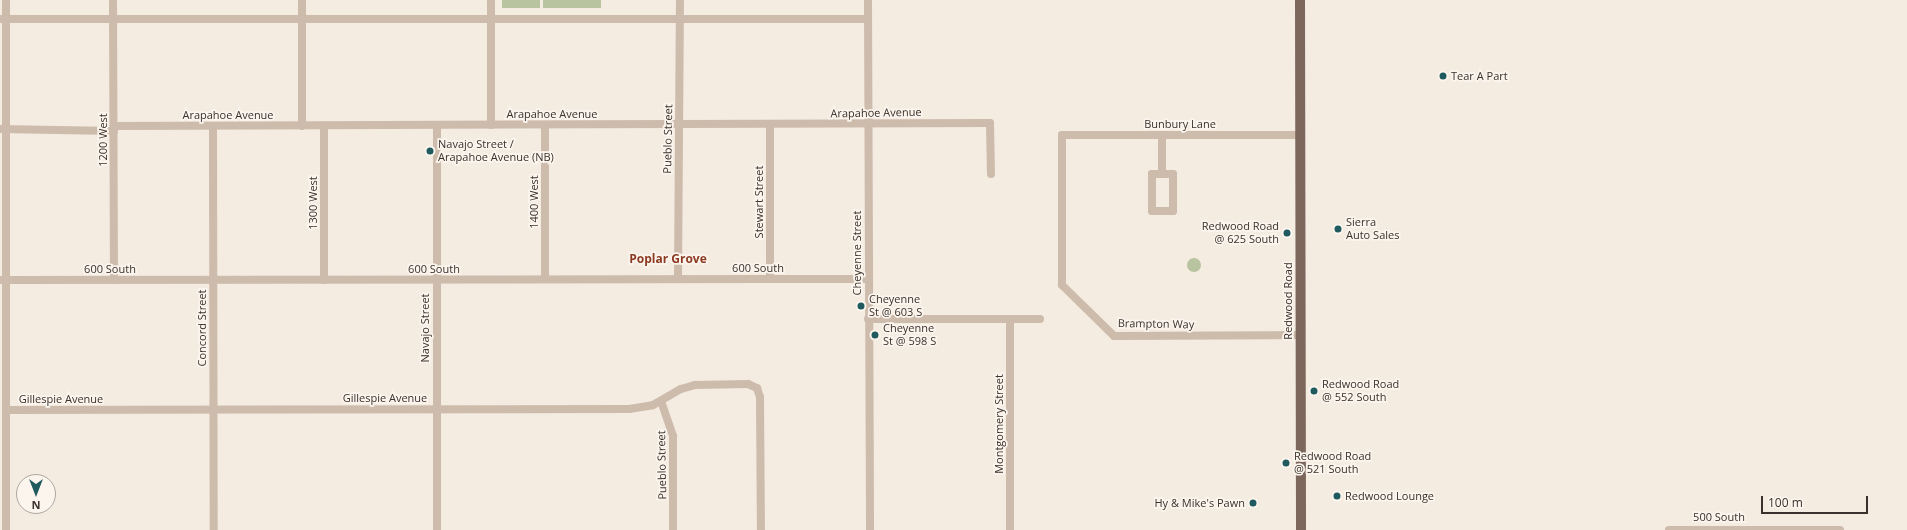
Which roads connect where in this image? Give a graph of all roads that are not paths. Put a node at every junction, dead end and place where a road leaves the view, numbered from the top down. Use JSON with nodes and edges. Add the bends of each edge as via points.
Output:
{"nodes":[{"id":1,"x":6,"y":0,"type":"edge"},
{"id":2,"x":113,"y":0,"type":"edge"},
{"id":3,"x":302,"y":0,"type":"edge"},
{"id":4,"x":491,"y":0,"type":"edge"},
{"id":5,"x":680,"y":0,"type":"edge"},
{"id":6,"x":868,"y":0,"type":"edge"},
{"id":7,"x":1300,"y":0,"type":"edge"},
{"id":8,"x":3,"y":19,"type":"edge"},
{"id":9,"x":113,"y":19,"type":"junction"},
{"id":10,"x":302,"y":19,"type":"junction"},
{"id":11,"x":491,"y":19,"type":"junction"},
{"id":12,"x":680,"y":19,"type":"junction"},
{"id":13,"x":868,"y":19,"type":"junction"},
{"id":14,"x":868,"y":124,"type":"junction"},
{"id":15,"x":437,"y":125,"type":"junction"},
{"id":16,"x":492,"y":125,"type":"junction"},
{"id":17,"x":545,"y":125,"type":"junction"},
{"id":18,"x":679,"y":125,"type":"junction"},
{"id":19,"x":770,"y":125,"type":"junction"},
{"id":20,"x":213,"y":126,"type":"junction"},
{"id":21,"x":302,"y":126,"type":"junction"},
{"id":22,"x":324,"y":126,"type":"junction"},
{"id":23,"x":3,"y":129,"type":"edge"},
{"id":24,"x":114,"y":129,"type":"junction"},
{"id":25,"x":1162,"y":135,"type":"junction"},
{"id":26,"x":1299,"y":135,"type":"junction"},
{"id":27,"x":1062,"y":136,"type":"joint"},
{"id":28,"x":991,"y":174,"type":"dead end"},
{"id":29,"x":1162,"y":174,"type":"junction"},
{"id":30,"x":545,"y":279,"type":"junction"},
{"id":31,"x":678,"y":279,"type":"junction"},
{"id":32,"x":770,"y":279,"type":"junction"},
{"id":33,"x":868,"y":279,"type":"junction"},
{"id":34,"x":3,"y":280,"type":"edge"},
{"id":35,"x":114,"y":280,"type":"junction"},
{"id":36,"x":213,"y":280,"type":"junction"},
{"id":37,"x":324,"y":280,"type":"junction"},
{"id":38,"x":436,"y":280,"type":"junction"},
{"id":39,"x":1010,"y":318,"type":"junction"},
{"id":40,"x":1040,"y":318,"type":"dead end"},
{"id":41,"x":868,"y":319,"type":"junction"},
{"id":42,"x":1300,"y":336,"type":"junction"},
{"id":43,"x":3,"y":366,"type":"edge"},
{"id":44,"x":661,"y":401,"type":"junction"},
{"id":45,"x":436,"y":409,"type":"junction"},
{"id":46,"x":6,"y":410,"type":"junction"},
{"id":47,"x":213,"y":410,"type":"junction"},
{"id":48,"x":6,"y":530,"type":"edge"},
{"id":49,"x":214,"y":530,"type":"edge"},
{"id":50,"x":437,"y":530,"type":"edge"},
{"id":51,"x":673,"y":530,"type":"edge"},
{"id":52,"x":761,"y":530,"type":"edge"},
{"id":53,"x":870,"y":530,"type":"edge"},
{"id":54,"x":1010,"y":530,"type":"edge"},
{"id":55,"x":1301,"y":530,"type":"edge"},
{"id":56,"x":1669,"y":530,"type":"edge"},
{"id":57,"x":1840,"y":530,"type":"edge"}],
"edges":[{"from":1,"to":8,"type":"street"},
{"from":2,"to":9,"type":"street","name":"1200 West"},
{"from":3,"to":10,"type":"street"},
{"from":4,"to":11,"type":"street"},
{"from":5,"to":12,"type":"street","name":"Pueblo Street"},
{"from":6,"to":13,"type":"street","name":"Cheyenne Street"},
{"from":7,"to":26,"type":"main road","name":"Redwood Road"},
{"from":8,"to":9,"type":"street"},
{"from":8,"to":23,"type":"street"},
{"from":9,"to":10,"type":"street"},
{"from":9,"to":24,"type":"street","name":"1200 West"},
{"from":10,"to":11,"type":"street"},
{"from":10,"to":21,"type":"street"},
{"from":11,"to":12,"type":"street"},
{"from":11,"to":16,"type":"street"},
{"from":12,"to":13,"type":"street"},
{"from":12,"to":18,"type":"street","name":"Pueblo Street"},
{"from":13,"to":14,"type":"street","name":"Cheyenne Street"},
{"from":14,"to":19,"type":"street","name":"Arapahoe Avenue"},
{"from":14,"to":28,"type":"street","name":"Arapahoe Avenue","via":[[990,123]]},
{"from":14,"to":33,"type":"street","name":"Cheyenne Street"},
{"from":15,"to":16,"type":"street","name":"Arapahoe Avenue"},
{"from":15,"to":22,"type":"street","name":"Arapahoe Avenue"},
{"from":15,"to":38,"type":"street","name":"Navajo Street"},
{"from":16,"to":17,"type":"street","name":"Arapahoe Avenue"},
{"from":17,"to":18,"type":"street","name":"Arapahoe Avenue"},
{"from":17,"to":30,"type":"street","name":"1400 West"},
{"from":18,"to":19,"type":"street","name":"Arapahoe Avenue"},
{"from":18,"to":31,"type":"street","name":"Pueblo Street"},
{"from":19,"to":32,"type":"street","name":"Stewart Street"},
{"from":20,"to":21,"type":"street","name":"Arapahoe Avenue"},
{"from":20,"to":24,"type":"street","name":"Arapahoe Avenue"},
{"from":20,"to":36,"type":"street","name":"Concord Street"},
{"from":21,"to":22,"type":"street","name":"Arapahoe Avenue"},
{"from":22,"to":37,"type":"street","name":"1300 West"},
{"from":23,"to":24,"type":"street","name":"Arapahoe Avenue"},
{"from":23,"to":34,"type":"street"},
{"from":24,"to":35,"type":"street","name":"1200 West"},
{"from":25,"to":26,"type":"street","name":"Bunbury Lane"},
{"from":25,"to":27,"type":"street","name":"Bunbury Lane"},
{"from":25,"to":29,"type":"street"},
{"from":26,"to":42,"type":"main road","name":"Redwood Road"},
{"from":27,"to":42,"type":"street","name":"Brampton Way","via":[[1062,285],[1114,336]]},
{"from":29,"to":29,"type":"street","via":[[1173,174],[1173,211],[1152,211],[1152,174]]},
{"from":30,"to":31,"type":"street","name":"600 South"},
{"from":30,"to":38,"type":"street","name":"600 South"},
{"from":31,"to":32,"type":"street","name":"600 South"},
{"from":32,"to":33,"type":"street","name":"600 South"},
{"from":33,"to":41,"type":"street","name":"Cheyenne Street"},
{"from":34,"to":35,"type":"street","name":"600 South"},
{"from":34,"to":43,"type":"street"},
{"from":35,"to":36,"type":"street","name":"600 South"},
{"from":36,"to":37,"type":"street","name":"600 South"},
{"from":36,"to":47,"type":"street","name":"Concord Street"},
{"from":37,"to":38,"type":"street","name":"600 South"},
{"from":38,"to":45,"type":"street","name":"Navajo Street"},
{"from":39,"to":40,"type":"street"},
{"from":39,"to":41,"type":"street"},
{"from":39,"to":54,"type":"street","name":"Montgomery Street"},
{"from":41,"to":53,"type":"street","name":"Cheyenne Street"},
{"from":42,"to":55,"type":"main road","name":"Redwood Road"},
{"from":43,"to":46,"type":"street"},
{"from":44,"to":45,"type":"street","name":"Gillespie Avenue","via":[[647,407],[629,409]]},
{"from":44,"to":51,"type":"street","name":"Pueblo Street","via":[[673,436]]},
{"from":44,"to":52,"type":"street","name":"Gillespie Avenue","via":[[695,385],[748,384],[756,388],[760,397]]},
{"from":45,"to":47,"type":"street","name":"Gillespie Avenue"},
{"from":45,"to":50,"type":"street","name":"Navajo Street"},
{"from":46,"to":47,"type":"street","name":"Gillespie Avenue"},
{"from":46,"to":48,"type":"street"},
{"from":47,"to":49,"type":"street","name":"Concord Street"},
{"from":56,"to":57,"type":"street","name":"500 South"}]}
